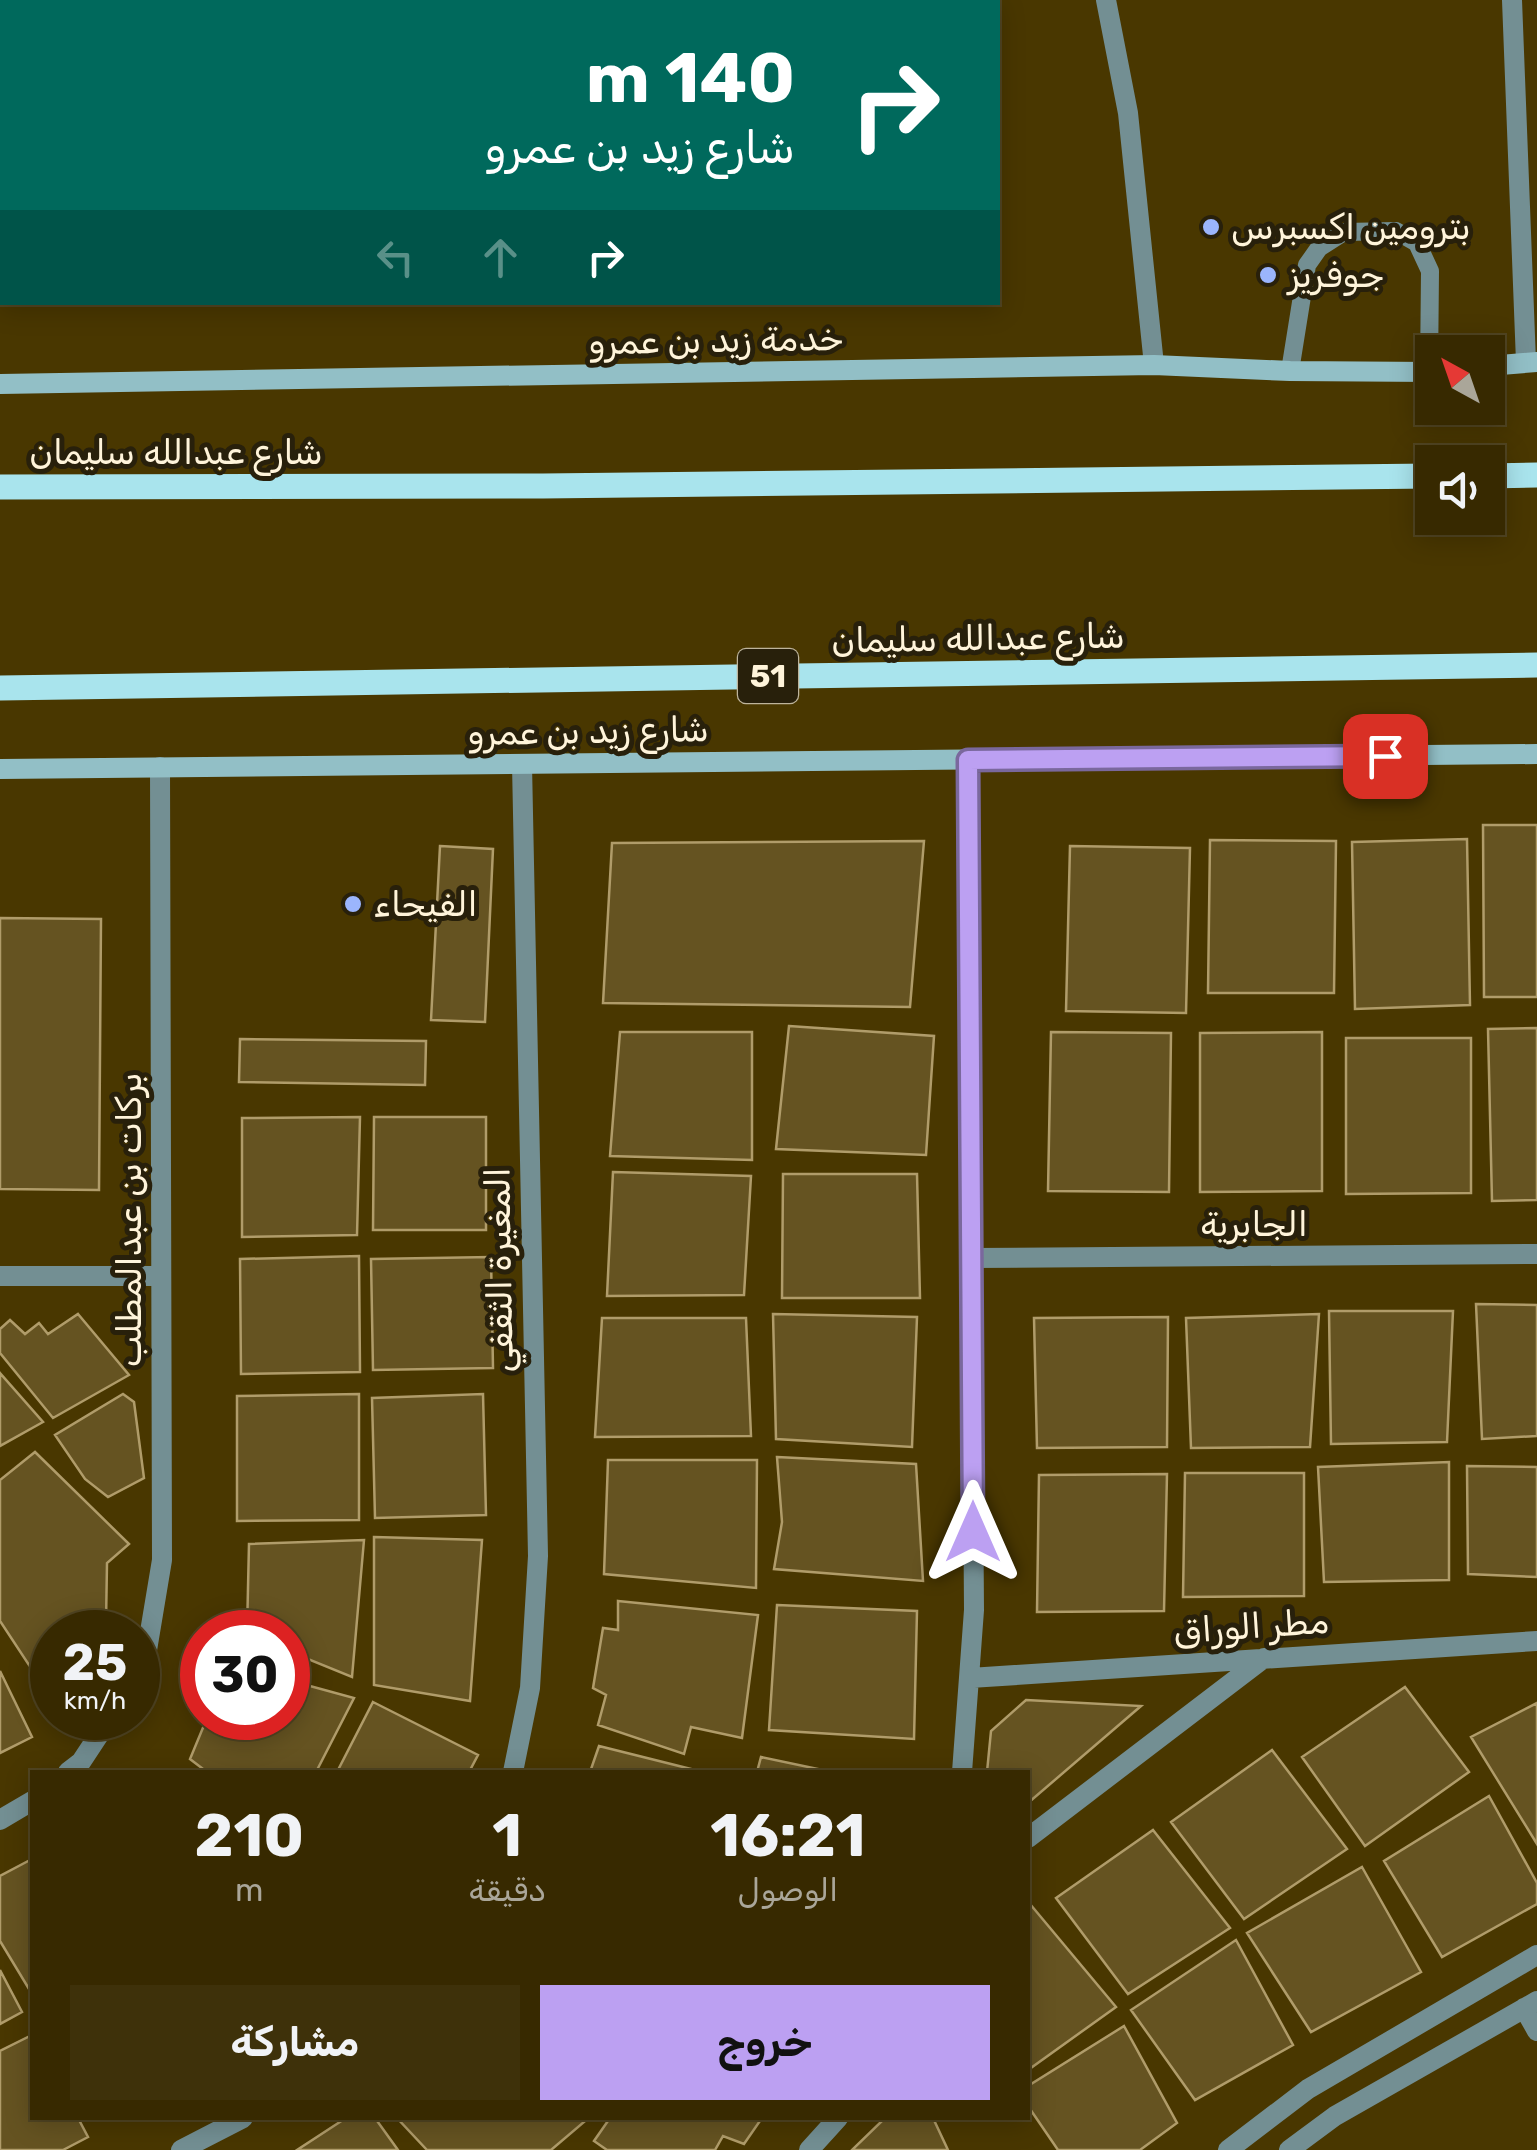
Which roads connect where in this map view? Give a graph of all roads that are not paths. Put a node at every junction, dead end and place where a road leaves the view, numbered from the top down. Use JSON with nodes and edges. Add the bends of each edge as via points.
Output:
{"nodes":[{"id":1,"x":1106,"y":0,"type":"edge"},
{"id":2,"x":1512,"y":0,"type":"edge"},
{"id":3,"x":1431,"y":335,"type":"edge"},
{"id":4,"x":1532,"y":362,"type":"edge"},
{"id":5,"x":1505,"y":364,"type":"edge"},
{"id":6,"x":1154,"y":365,"type":"junction"},
{"id":7,"x":1290,"y":371,"type":"junction"},
{"id":8,"x":1415,"y":372,"type":"edge"},
{"id":9,"x":0,"y":384,"type":"edge"},
{"id":10,"x":1537,"y":475,"type":"edge"},
{"id":11,"x":1415,"y":476,"type":"edge"},
{"id":12,"x":1505,"y":476,"type":"edge"},
{"id":13,"x":0,"y":487,"type":"edge"},
{"id":14,"x":1537,"y":665,"type":"edge"},
{"id":15,"x":0,"y":688,"type":"edge"},
{"id":16,"x":1537,"y":754,"type":"edge"},
{"id":17,"x":968,"y":760,"type":"junction"},
{"id":18,"x":522,"y":764,"type":"junction"},
{"id":19,"x":160,"y":767,"type":"junction"},
{"id":20,"x":0,"y":769,"type":"edge"},
{"id":21,"x":1537,"y":1254,"type":"edge"},
{"id":22,"x":971,"y":1258,"type":"junction"},
{"id":23,"x":0,"y":1276,"type":"edge"},
{"id":24,"x":162,"y":1276,"type":"junction"},
{"id":25,"x":154,"y":1610,"type":"edge"},
{"id":26,"x":1537,"y":1642,"type":"edge"},
{"id":27,"x":1264,"y":1658,"type":"junction"},
{"id":28,"x":970,"y":1678,"type":"junction"},
{"id":29,"x":96,"y":1740,"type":"edge"},
{"id":30,"x":71,"y":1770,"type":"edge"},
{"id":31,"x":512,"y":1770,"type":"edge"},
{"id":32,"x":962,"y":1770,"type":"edge"},
{"id":33,"x":30,"y":1802,"type":"edge"},
{"id":34,"x":0,"y":1820,"type":"edge"},
{"id":35,"x":1030,"y":1836,"type":"edge"},
{"id":36,"x":1537,"y":1955,"type":"edge"},
{"id":37,"x":1531,"y":2004,"type":"edge"},
{"id":38,"x":1537,"y":2031,"type":"edge"},
{"id":39,"x":239,"y":2120,"type":"edge"},
{"id":40,"x":836,"y":2120,"type":"edge"},
{"id":41,"x":180,"y":2150,"type":"edge"},
{"id":42,"x":809,"y":2150,"type":"edge"},
{"id":43,"x":1228,"y":2150,"type":"edge"},
{"id":44,"x":1289,"y":2150,"type":"edge"}],
"edges":[{"from":1,"to":6,"type":"street","via":[[1128,113]]},
{"from":2,"to":4,"type":"street"},
{"from":3,"to":7,"type":"lane","via":[[1430,271],[1417,243],[1396,231],[1344,232],[1307,265]]},
{"from":4,"to":5,"type":"main road"},
{"from":6,"to":7,"type":"main road","name":"خدمة زيد بن عمرو"},
{"from":6,"to":9,"type":"main road","name":"خدمة زيد بن عمرو"},
{"from":7,"to":8,"type":"main road","name":"خدمة زيد بن عمرو"},
{"from":10,"to":12,"type":"main road"},
{"from":11,"to":13,"type":"main road","name":"شارع عبدالله سليمان"},
{"from":14,"to":15,"type":"main road","name":"شارع عبدالله سليمان","number":"51"},
{"from":16,"to":17,"type":"main road","name":"شارع زيد بن عمرو"},
{"from":17,"to":18,"type":"main road","name":"شارع زيد بن عمرو"},
{"from":17,"to":22,"type":"street"},
{"from":18,"to":19,"type":"main road","name":"شارع زيد بن عمرو"},
{"from":18,"to":31,"type":"street","name":"المغيرة الثقفي","via":[[538,1556],[530,1688]]},
{"from":19,"to":20,"type":"main road","name":"شارع زيد بن عمرو"},
{"from":19,"to":24,"type":"street","name":"بركات بن عبدالمطلب"},
{"from":21,"to":22,"type":"street","name":"الجابرية"},
{"from":22,"to":28,"type":"street"},
{"from":23,"to":24,"type":"street"},
{"from":24,"to":25,"type":"street","name":"بركات بن عبدالمطلب","via":[[162,1560]]},
{"from":26,"to":27,"type":"street","name":"مطر الوراق"},
{"from":27,"to":28,"type":"street","name":"مطر الوراق"},
{"from":27,"to":35,"type":"street"},
{"from":28,"to":32,"type":"street"},
{"from":29,"to":30,"type":"street"},
{"from":33,"to":34,"type":"street"},
{"from":36,"to":43,"type":"street","via":[[1308,2089]]},
{"from":37,"to":38,"type":"street"},
{"from":37,"to":44,"type":"street","via":[[1335,2116]]},
{"from":39,"to":41,"type":"street"},
{"from":40,"to":42,"type":"street"}]}
